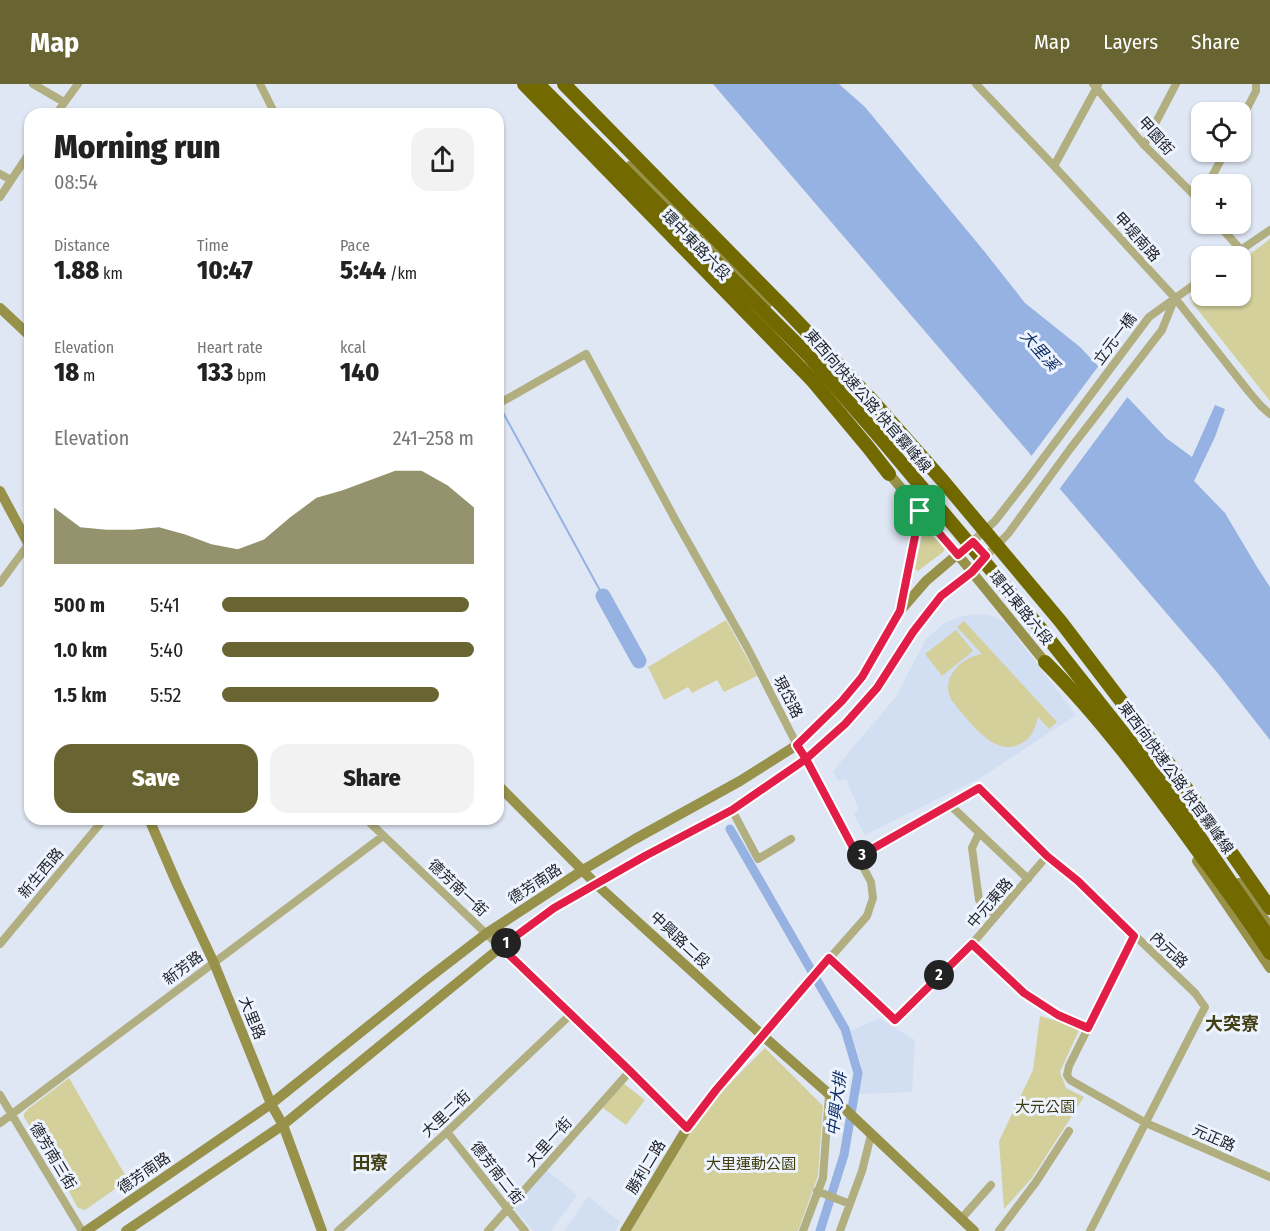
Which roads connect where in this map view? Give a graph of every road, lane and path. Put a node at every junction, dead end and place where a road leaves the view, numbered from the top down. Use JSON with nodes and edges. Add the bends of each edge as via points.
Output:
{"nodes":[{"id":1,"x":33,"y":84,"type":"edge"},
{"id":2,"x":78,"y":84,"type":"edge"},
{"id":3,"x":260,"y":84,"type":"edge"},
{"id":4,"x":521,"y":84,"type":"edge"},
{"id":5,"x":538,"y":84,"type":"edge"},
{"id":6,"x":547,"y":84,"type":"edge"},
{"id":7,"x":564,"y":84,"type":"edge"},
{"id":8,"x":976,"y":84,"type":"edge"},
{"id":9,"x":1176,"y":84,"type":"edge"},
{"id":10,"x":1256,"y":84,"type":"edge"},
{"id":11,"x":1096,"y":85,"type":"edge"},
{"id":12,"x":64,"y":102,"type":"junction"},
{"id":13,"x":1250,"y":102,"type":"edge"},
{"id":14,"x":60,"y":108,"type":"edge"},
{"id":15,"x":272,"y":108,"type":"edge"},
{"id":16,"x":1144,"y":145,"type":"junction"},
{"id":17,"x":24,"y":161,"type":"edge"},
{"id":18,"x":1054,"y":166,"type":"junction"},
{"id":19,"x":0,"y":174,"type":"edge"},
{"id":20,"x":11,"y":180,"type":"junction"},
{"id":21,"x":1191,"y":191,"type":"edge"},
{"id":22,"x":0,"y":197,"type":"edge"},
{"id":23,"x":1270,"y":230,"type":"edge"},
{"id":24,"x":1227,"y":234,"type":"edge"},
{"id":25,"x":1237,"y":246,"type":"edge"},
{"id":26,"x":1247,"y":246,"type":"edge"},
{"id":27,"x":1191,"y":287,"type":"edge"},
{"id":28,"x":1175,"y":298,"type":"junction"},
{"id":29,"x":0,"y":308,"type":"edge"},
{"id":30,"x":24,"y":330,"type":"edge"},
{"id":31,"x":504,"y":401,"type":"edge"},
{"id":32,"x":1270,"y":414,"type":"edge"},
{"id":33,"x":889,"y":474,"type":"joint"},
{"id":34,"x":0,"y":491,"type":"edge"},
{"id":35,"x":920,"y":511,"type":"junction"},
{"id":36,"x":24,"y":533,"type":"edge"},
{"id":37,"x":973,"y":542,"type":"junction"},
{"id":38,"x":24,"y":552,"type":"edge"},
{"id":39,"x":958,"y":555,"type":"junction"},
{"id":40,"x":986,"y":556,"type":"junction"},
{"id":41,"x":972,"y":572,"type":"junction"},
{"id":42,"x":0,"y":583,"type":"edge"},
{"id":43,"x":900,"y":611,"type":"junction"},
{"id":44,"x":1045,"y":662,"type":"junction"},
{"id":45,"x":797,"y":745,"type":"junction"},
{"id":46,"x":806,"y":759,"type":"junction"},
{"id":47,"x":504,"y":791,"type":"edge"},
{"id":48,"x":950,"y":805,"type":"junction"},
{"id":49,"x":732,"y":810,"type":"junction"},
{"id":50,"x":99,"y":825,"type":"edge"},
{"id":51,"x":152,"y":825,"type":"edge"},
{"id":52,"x":372,"y":825,"type":"edge"},
{"id":53,"x":979,"y":833,"type":"junction"},
{"id":54,"x":383,"y":836,"type":"junction"},
{"id":55,"x":791,"y":839,"type":"dead end"},
{"id":56,"x":1047,"y":856,"type":"junction"},
{"id":57,"x":858,"y":857,"type":"junction"},
{"id":58,"x":583,"y":870,"type":"junction"},
{"id":59,"x":1028,"y":879,"type":"junction"},
{"id":60,"x":596,"y":884,"type":"junction"},
{"id":61,"x":1270,"y":908,"type":"edge"},
{"id":62,"x":996,"y":916,"type":"junction"},
{"id":63,"x":1270,"y":927,"type":"edge"},
{"id":64,"x":487,"y":933,"type":"junction"},
{"id":65,"x":1134,"y":936,"type":"junction"},
{"id":66,"x":1270,"y":939,"type":"edge"},
{"id":67,"x":0,"y":944,"type":"edge"},
{"id":68,"x":972,"y":944,"type":"junction"},
{"id":69,"x":501,"y":947,"type":"junction"},
{"id":70,"x":1270,"y":952,"type":"edge"},
{"id":71,"x":829,"y":958,"type":"junction"},
{"id":72,"x":214,"y":963,"type":"junction"},
{"id":73,"x":1270,"y":968,"type":"edge"},
{"id":74,"x":570,"y":1015,"type":"junction"},
{"id":75,"x":1088,"y":1028,"type":"junction"},
{"id":76,"x":762,"y":1035,"type":"junction"},
{"id":77,"x":630,"y":1071,"type":"junction"},
{"id":78,"x":829,"y":1094,"type":"junction"},
{"id":79,"x":0,"y":1095,"type":"edge"},
{"id":80,"x":271,"y":1104,"type":"junction"},
{"id":81,"x":12,"y":1113,"type":"junction"},
{"id":82,"x":0,"y":1123,"type":"edge"},
{"id":83,"x":1146,"y":1123,"type":"junction"},
{"id":84,"x":283,"y":1125,"type":"junction"},
{"id":85,"x":687,"y":1128,"type":"junction"},
{"id":86,"x":1069,"y":1131,"type":"dead end"},
{"id":87,"x":447,"y":1132,"type":"junction"},
{"id":88,"x":869,"y":1133,"type":"junction"},
{"id":89,"x":1270,"y":1177,"type":"edge"},
{"id":90,"x":991,"y":1185,"type":"dead end"},
{"id":91,"x":817,"y":1191,"type":"junction"},
{"id":92,"x":850,"y":1204,"type":"junction"},
{"id":93,"x":507,"y":1209,"type":"junction"},
{"id":94,"x":961,"y":1219,"type":"junction"},
{"id":95,"x":85,"y":1231,"type":"edge"},
{"id":96,"x":126,"y":1231,"type":"edge"},
{"id":97,"x":322,"y":1231,"type":"edge"},
{"id":98,"x":338,"y":1231,"type":"edge"},
{"id":99,"x":488,"y":1231,"type":"edge"},
{"id":100,"x":525,"y":1231,"type":"edge"},
{"id":101,"x":625,"y":1231,"type":"edge"},
{"id":102,"x":803,"y":1231,"type":"edge"},
{"id":103,"x":840,"y":1231,"type":"edge"},
{"id":104,"x":974,"y":1231,"type":"edge"},
{"id":105,"x":999,"y":1231,"type":"edge"},
{"id":106,"x":1090,"y":1231,"type":"edge"}],
"edges":[{"from":1,"to":12,"type":"street"},
{"from":2,"to":12,"type":"street"},
{"from":3,"to":15,"type":"street"},
{"from":4,"to":33,"type":"highway","via":[[812,380]]},
{"from":5,"to":66,"type":"highway","name":"東西向快速公路 快官霧峰線","bridge":true,"via":[[808,355],[897,458],[1045,634],[1158,777]]},
{"from":6,"to":37,"type":"street","name":"環中東路六段","via":[[832,372]]},
{"from":7,"to":61,"type":"highway","name":"東西向快速公路 快官霧峰線","bridge":true,"via":[[869,397],[950,490],[1061,622],[1172,768]]},
{"from":8,"to":18,"type":"street","name":"甲堤南路"},
{"from":9,"to":16,"type":"street"},
{"from":10,"to":13,"type":"street"},
{"from":11,"to":16,"type":"street","name":"甲園街"},
{"from":11,"to":18,"type":"street"},
{"from":12,"to":14,"type":"street"},
{"from":16,"to":21,"type":"street","name":"甲園街"},
{"from":17,"to":20,"type":"street"},
{"from":18,"to":28,"type":"street","name":"甲堤南路"},
{"from":19,"to":20,"type":"street"},
{"from":20,"to":22,"type":"street"},
{"from":23,"to":26,"type":"street"},
{"from":24,"to":25,"type":"street"},
{"from":27,"to":28,"type":"street","name":"立元一橋"},
{"from":28,"to":32,"type":"street","name":"甲堤南路"},
{"from":28,"to":37,"type":"street","name":"立元一橋","via":[[1149,317],[1028,480]]},
{"from":28,"to":40,"type":"street","via":[[1162,330],[1008,534]]},
{"from":29,"to":30,"type":"street"},
{"from":31,"to":45,"type":"street","name":"現岱路","via":[[586,354]]},
{"from":33,"to":35,"type":"street","name":"環中東路六段"},
{"from":34,"to":36,"type":"street"},
{"from":35,"to":39,"type":"street","name":"環中東路六段"},
{"from":35,"to":43,"type":"street"},
{"from":37,"to":39,"type":"street","name":"德芳南路"},
{"from":37,"to":40,"type":"street","name":"環中東路六段"},
{"from":38,"to":42,"type":"street"},
{"from":39,"to":41,"type":"street","name":"環中東路六段"},
{"from":39,"to":43,"type":"street","name":"德芳南路","via":[[926,581]]},
{"from":40,"to":41,"type":"street","name":"德芳南路"},
{"from":40,"to":63,"type":"street","name":"環中東路六段","via":[[1161,774]]},
{"from":41,"to":44,"type":"street","name":"環中東路六段"},
{"from":41,"to":46,"type":"street","name":"德芳南路","via":[[941,596],[877,688]]},
{"from":43,"to":45,"type":"street","name":"德芳南路","via":[[862,677]]},
{"from":44,"to":70,"type":"highway","via":[[1072,689],[1149,784]]},
{"from":44,"to":73,"type":"street","name":"環中東路六段","via":[[1144,787]]},
{"from":45,"to":46,"type":"street","name":"現岱路"},
{"from":45,"to":58,"type":"street","name":"德芳南路"},
{"from":46,"to":49,"type":"street","name":"德芳南路"},
{"from":46,"to":57,"type":"street","name":"現岱路"},
{"from":47,"to":58,"type":"street","name":"中興路二段"},
{"from":48,"to":53,"type":"street","name":"中元東路"},
{"from":48,"to":56,"type":"street","name":"內元路","via":[[979,788]]},
{"from":48,"to":57,"type":"street","name":"內元路"},
{"from":49,"to":55,"type":"street","via":[[758,859]]},
{"from":49,"to":60,"type":"street","name":"德芳南路"},
{"from":50,"to":67,"type":"street","name":"新生西路"},
{"from":51,"to":72,"type":"street","name":"大里路"},
{"from":52,"to":54,"type":"street","name":"德芳南一街"},
{"from":53,"to":59,"type":"street","name":"中元東路"},
{"from":53,"to":62,"type":"street","via":[[972,848],[979,900]]},
{"from":54,"to":64,"type":"street","name":"德芳南一街"},
{"from":54,"to":72,"type":"street","name":"新芳路"},
{"from":56,"to":59,"type":"street","name":"中元東路"},
{"from":56,"to":65,"type":"street","name":"內元路"},
{"from":57,"to":71,"type":"street","name":"現岱路","via":[[871,882],[871,909]]},
{"from":58,"to":60,"type":"street","name":"中興路二段"},
{"from":58,"to":64,"type":"street","name":"德芳南路"},
{"from":59,"to":62,"type":"street","name":"中元東路"},
{"from":60,"to":69,"type":"street","name":"德芳南路","via":[[554,908]]},
{"from":60,"to":76,"type":"street","name":"中興路二段"},
{"from":62,"to":68,"type":"street","name":"中元東路"},
{"from":64,"to":69,"type":"street","name":"德芳南一街"},
{"from":64,"to":80,"type":"street","name":"德芳南路"},
{"from":65,"to":75,"type":"street"},
{"from":65,"to":83,"type":"street","name":"內元路","via":[[1205,1007]]},
{"from":68,"to":71,"type":"street","name":"中元東路","via":[[895,1020]]},
{"from":68,"to":75,"type":"street","via":[[1024,993]]},
{"from":69,"to":74,"type":"street","name":"德芳南一街"},
{"from":69,"to":84,"type":"street","name":"德芳南路"},
{"from":71,"to":76,"type":"street","name":"現岱路"},
{"from":72,"to":80,"type":"street","name":"大里路"},
{"from":72,"to":81,"type":"street","name":"新芳路"},
{"from":74,"to":77,"type":"street","name":"德芳南一街"},
{"from":74,"to":87,"type":"street","name":"大里二街"},
{"from":75,"to":83,"type":"street","name":"元正路","via":[[1070,1066],[1070,1080]]},
{"from":76,"to":78,"type":"street","name":"中興路二段"},
{"from":76,"to":85,"type":"street","name":"勝利二路"},
{"from":77,"to":85,"type":"street","name":"德芳南一街"},
{"from":77,"to":93,"type":"street","name":"大里一街"},
{"from":78,"to":88,"type":"street","name":"中興路二段"},
{"from":78,"to":91,"type":"street","via":[[823,1178]]},
{"from":79,"to":81,"type":"street","name":"德芳南三街"},
{"from":80,"to":84,"type":"street","name":"大里路"},
{"from":80,"to":95,"type":"street","name":"德芳南路"},
{"from":81,"to":82,"type":"street","name":"新芳路"},
{"from":81,"to":95,"type":"street","name":"德芳南三街"},
{"from":83,"to":89,"type":"street","name":"元正路"},
{"from":83,"to":106,"type":"street","name":"內元路"},
{"from":84,"to":96,"type":"street","name":"德芳南路"},
{"from":84,"to":97,"type":"street","name":"大里路"},
{"from":85,"to":101,"type":"street","name":"勝利二路"},
{"from":86,"to":105,"type":"street"},
{"from":87,"to":93,"type":"street","name":"德芳南二街"},
{"from":87,"to":98,"type":"street","name":"大里二街"},
{"from":88,"to":92,"type":"street","via":[[862,1171]]},
{"from":88,"to":94,"type":"street"},
{"from":90,"to":94,"type":"street"},
{"from":91,"to":92,"type":"street"},
{"from":91,"to":102,"type":"street"},
{"from":92,"to":103,"type":"street"},
{"from":93,"to":99,"type":"street","name":"大里一街"},
{"from":93,"to":100,"type":"street","name":"德芳南二街"},
{"from":94,"to":104,"type":"street"}]}
